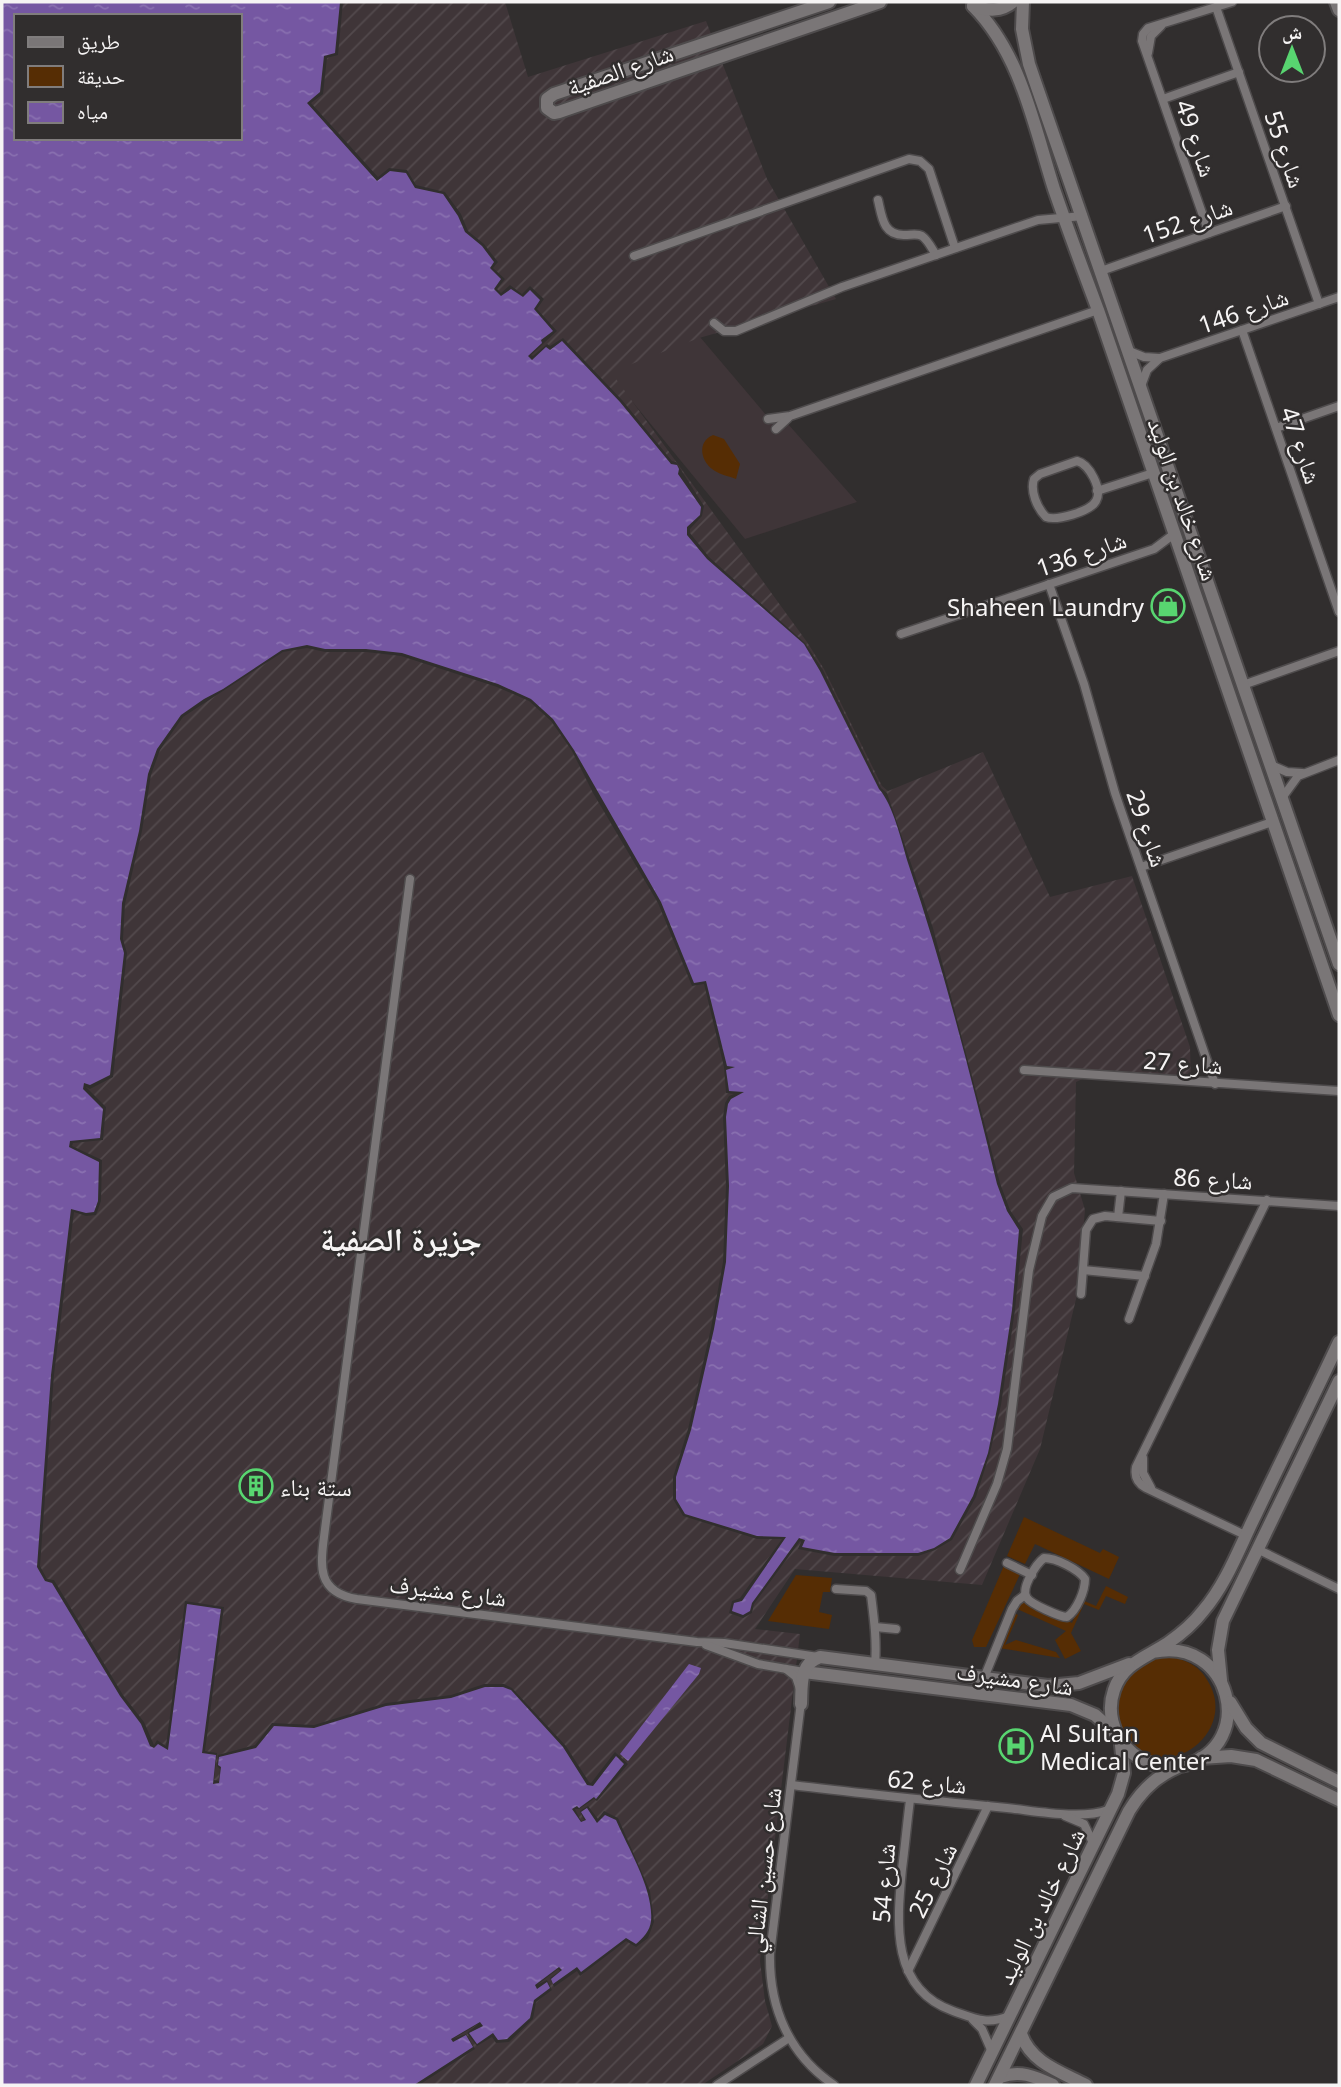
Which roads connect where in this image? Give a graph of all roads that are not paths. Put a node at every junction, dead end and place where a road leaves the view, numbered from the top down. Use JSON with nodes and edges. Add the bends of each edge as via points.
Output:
{"nodes":[{"id":1,"x":829,"y":2,"type":"edge"},
{"id":2,"x":880,"y":2,"type":"edge"},
{"id":3,"x":1013,"y":2,"type":"edge"},
{"id":4,"x":1023,"y":2,"type":"edge"},
{"id":5,"x":1231,"y":2,"type":"edge"},
{"id":6,"x":1336,"y":2,"type":"edge"},
{"id":7,"x":968,"y":3,"type":"edge"},
{"id":8,"x":1216,"y":7,"type":"junction"},
{"id":9,"x":1339,"y":10,"type":"edge"},
{"id":10,"x":743,"y":31,"type":"junction"},
{"id":11,"x":750,"y":47,"type":"junction"},
{"id":12,"x":1239,"y":72,"type":"junction"},
{"id":13,"x":1163,"y":99,"type":"junction"},
{"id":14,"x":878,"y":200,"type":"dead end"},
{"id":15,"x":1286,"y":206,"type":"junction"},
{"id":16,"x":1083,"y":216,"type":"junction"},
{"id":17,"x":1065,"y":218,"type":"junction"},
{"id":18,"x":1209,"y":233,"type":"junction"},
{"id":19,"x":956,"y":248,"type":"junction"},
{"id":20,"x":936,"y":255,"type":"junction"},
{"id":21,"x":634,"y":256,"type":"dead end"},
{"id":22,"x":1101,"y":271,"type":"junction"},
{"id":23,"x":1339,"y":297,"type":"edge"},
{"id":24,"x":1320,"y":304,"type":"junction"},
{"id":25,"x":1098,"y":310,"type":"junction"},
{"id":26,"x":714,"y":323,"type":"dead end"},
{"id":27,"x":1242,"y":330,"type":"junction"},
{"id":28,"x":1129,"y":351,"type":"junction"},
{"id":29,"x":1160,"y":358,"type":"junction"},
{"id":30,"x":1141,"y":386,"type":"junction"},
{"id":31,"x":1339,"y":406,"type":"edge"},
{"id":32,"x":790,"y":416,"type":"junction"},
{"id":33,"x":768,"y":419,"type":"dead end"},
{"id":34,"x":1276,"y":428,"type":"junction"},
{"id":35,"x":776,"y":429,"type":"dead end"},
{"id":36,"x":1153,"y":472,"type":"junction"},
{"id":37,"x":1097,"y":491,"type":"junction"},
{"id":38,"x":1174,"y":534,"type":"junction"},
{"id":39,"x":1154,"y":549,"type":"junction"},
{"id":40,"x":1179,"y":549,"type":"junction"},
{"id":41,"x":1204,"y":568,"type":"junction"},
{"id":42,"x":1187,"y":573,"type":"junction"},
{"id":43,"x":1049,"y":584,"type":"junction"},
{"id":44,"x":1212,"y":590,"type":"junction"},
{"id":45,"x":1195,"y":596,"type":"junction"},
{"id":46,"x":1339,"y":612,"type":"edge"},
{"id":47,"x":901,"y":634,"type":"dead end"},
{"id":48,"x":1339,"y":651,"type":"edge"},
{"id":49,"x":1243,"y":685,"type":"junction"},
{"id":50,"x":1339,"y":760,"type":"edge"},
{"id":51,"x":1271,"y":765,"type":"junction"},
{"id":52,"x":1305,"y":772,"type":"junction"},
{"id":53,"x":1282,"y":798,"type":"junction"},
{"id":54,"x":1272,"y":822,"type":"junction"},
{"id":55,"x":1141,"y":867,"type":"junction"},
{"id":56,"x":410,"y":879,"type":"dead end"},
{"id":57,"x":1339,"y":964,"type":"edge"},
{"id":58,"x":1339,"y":1015,"type":"edge"},
{"id":59,"x":1024,"y":1070,"type":"dead end"},
{"id":60,"x":1215,"y":1084,"type":"junction"},
{"id":61,"x":1339,"y":1091,"type":"edge"},
{"id":62,"x":1121,"y":1191,"type":"junction"},
{"id":63,"x":1164,"y":1194,"type":"junction"},
{"id":64,"x":1267,"y":1200,"type":"junction"},
{"id":65,"x":1339,"y":1204,"type":"edge"},
{"id":66,"x":1118,"y":1217,"type":"junction"},
{"id":67,"x":1161,"y":1221,"type":"junction"},
{"id":68,"x":1083,"y":1270,"type":"junction"},
{"id":69,"x":1145,"y":1276,"type":"junction"},
{"id":70,"x":1081,"y":1294,"type":"dead end"},
{"id":71,"x":1129,"y":1319,"type":"dead end"},
{"id":72,"x":1339,"y":1342,"type":"edge"},
{"id":73,"x":1339,"y":1381,"type":"edge"},
{"id":74,"x":1245,"y":1535,"type":"junction"},
{"id":75,"x":1257,"y":1549,"type":"junction"},
{"id":76,"x":1007,"y":1563,"type":"dead end"},
{"id":77,"x":960,"y":1570,"type":"dead end"},
{"id":78,"x":1032,"y":1576,"type":"junction"},
{"id":79,"x":836,"y":1589,"type":"dead end"},
{"id":80,"x":1338,"y":1589,"type":"edge"},
{"id":81,"x":1026,"y":1595,"type":"junction"},
{"id":82,"x":875,"y":1627,"type":"junction"},
{"id":83,"x":896,"y":1629,"type":"dead end"},
{"id":84,"x":697,"y":1642,"type":"junction"},
{"id":85,"x":1153,"y":1652,"type":"junction"},
{"id":86,"x":820,"y":1657,"type":"junction"},
{"id":87,"x":1133,"y":1663,"type":"junction"},
{"id":88,"x":876,"y":1665,"type":"junction"},
{"id":89,"x":786,"y":1669,"type":"junction"},
{"id":90,"x":804,"y":1672,"type":"junction"},
{"id":91,"x":824,"y":1674,"type":"junction"},
{"id":92,"x":984,"y":1678,"type":"junction"},
{"id":93,"x":1221,"y":1680,"type":"junction"},
{"id":94,"x":1227,"y":1696,"type":"junction"},
{"id":95,"x":801,"y":1703,"type":"junction"},
{"id":96,"x":1118,"y":1737,"type":"junction"},
{"id":97,"x":1200,"y":1758,"type":"junction"},
{"id":98,"x":1180,"y":1766,"type":"junction"},
{"id":99,"x":1339,"y":1782,"type":"edge"},
{"id":100,"x":792,"y":1785,"type":"junction"},
{"id":101,"x":910,"y":1800,"type":"junction"},
{"id":102,"x":1339,"y":1800,"type":"edge"},
{"id":103,"x":988,"y":1806,"type":"junction"},
{"id":104,"x":1108,"y":1810,"type":"junction"},
{"id":105,"x":1059,"y":1813,"type":"junction"},
{"id":106,"x":1093,"y":1843,"type":"junction"},
{"id":107,"x":908,"y":1971,"type":"junction"},
{"id":108,"x":1029,"y":1978,"type":"junction"},
{"id":109,"x":1043,"y":1986,"type":"junction"},
{"id":110,"x":1010,"y":2016,"type":"junction"},
{"id":111,"x":971,"y":2017,"type":"junction"},
{"id":112,"x":1021,"y":2034,"type":"junction"},
{"id":113,"x":789,"y":2038,"type":"junction"},
{"id":114,"x":992,"y":2052,"type":"junction"},
{"id":115,"x":998,"y":2081,"type":"edge"},
{"id":116,"x":717,"y":2085,"type":"edge"},
{"id":117,"x":834,"y":2085,"type":"edge"},
{"id":118,"x":976,"y":2085,"type":"edge"},
{"id":119,"x":1053,"y":2085,"type":"edge"},
{"id":120,"x":1086,"y":2085,"type":"edge"}],
"edges":[{"from":1,"to":10,"type":"main road","name":"شارع الصفية"},
{"from":2,"to":11,"type":"main road","name":"شارع الصفية"},
{"from":3,"to":7,"type":"main road","via":[[996,10]]},
{"from":4,"to":16,"type":"main road","name":"شارع خالد بن الوليد","via":[[1022,29],[1029,64]]},
{"from":5,"to":8,"type":"street"},
{"from":6,"to":9,"type":"main road"},
{"from":7,"to":17,"type":"main road","name":"شارع خالد بن الوليد","via":[[993,29],[1009,56]]},
{"from":8,"to":12,"type":"street","name":"شارع 55"},
{"from":8,"to":13,"type":"street","name":"شارع 49","via":[[1148,28],[1143,34]]},
{"from":10,"to":11,"type":"main road","via":[[742,40]]},
{"from":10,"to":11,"type":"main road","name":"شارع الصفية","via":[[554,94],[547,99],[547,108],[559,112]]},
{"from":12,"to":13,"type":"street"},
{"from":12,"to":15,"type":"street","name":"شارع 55"},
{"from":13,"to":18,"type":"street","name":"شارع 49"},
{"from":14,"to":20,"type":"street","via":[[890,233],[918,234]]},
{"from":15,"to":18,"type":"street","name":"شارع 152"},
{"from":15,"to":24,"type":"street","name":"شارع 55"},
{"from":16,"to":17,"type":"street"},
{"from":16,"to":22,"type":"main road","name":"شارع خالد بن الوليد"},
{"from":17,"to":19,"type":"street","via":[[1038,220]]},
{"from":17,"to":25,"type":"main road","name":"شارع خالد بن الوليد"},
{"from":18,"to":22,"type":"street","name":"شارع 152"},
{"from":19,"to":20,"type":"street"},
{"from":19,"to":21,"type":"street","via":[[929,169],[909,159]]},
{"from":20,"to":26,"type":"street","via":[[736,331],[724,331]]},
{"from":22,"to":28,"type":"main road","name":"شارع خالد بن الوليد"},
{"from":23,"to":24,"type":"street","name":"شارع 146"},
{"from":24,"to":27,"type":"street","name":"شارع 146"},
{"from":25,"to":32,"type":"street"},
{"from":25,"to":36,"type":"main road","name":"شارع خالد بن الوليد"},
{"from":27,"to":29,"type":"street","name":"شارع 146"},
{"from":27,"to":34,"type":"street","name":"شارع 47"},
{"from":28,"to":29,"type":"street"},
{"from":28,"to":30,"type":"main road","name":"شارع خالد بن الوليد"},
{"from":29,"to":30,"type":"street","via":[[1147,370]]},
{"from":30,"to":41,"type":"main road","name":"شارع خالد بن الوليد"},
{"from":31,"to":34,"type":"street"},
{"from":32,"to":33,"type":"street"},
{"from":32,"to":35,"type":"street"},
{"from":34,"to":46,"type":"street","name":"شارع 47"},
{"from":36,"to":37,"type":"street"},
{"from":36,"to":38,"type":"main road","name":"شارع خالد بن الوليد"},
{"from":37,"to":37,"type":"street","via":[[1081,461],[1040,474],[1032,482],[1040,510],[1054,520],[1089,508]]},
{"from":38,"to":39,"type":"street","name":"شارع 136"},
{"from":38,"to":40,"type":"main road","name":"شارع خالد بن الوليد"},
{"from":39,"to":40,"type":"street","name":"شارع 136"},
{"from":39,"to":43,"type":"street","name":"شارع 136"},
{"from":40,"to":42,"type":"main road","name":"شارع خالد بن الوليد"},
{"from":41,"to":42,"type":"main road","via":[[1197,575]]},
{"from":41,"to":44,"type":"main road","name":"شارع خالد بن الوليد"},
{"from":42,"to":45,"type":"main road","name":"شارع خالد بن الوليد"},
{"from":43,"to":47,"type":"street","name":"شارع 136"},
{"from":43,"to":55,"type":"street","name":"شارع 29"},
{"from":44,"to":45,"type":"main road","via":[[1201,588]]},
{"from":44,"to":49,"type":"main road","name":"شارع خالد بن الوليد"},
{"from":45,"to":54,"type":"main road","name":"شارع خالد بن الوليد"},
{"from":48,"to":49,"type":"street"},
{"from":49,"to":51,"type":"main road","name":"شارع خالد بن الوليد"},
{"from":50,"to":52,"type":"street"},
{"from":51,"to":52,"type":"street","via":[[1287,772]]},
{"from":51,"to":53,"type":"main road","name":"شارع خالد بن الوليد"},
{"from":52,"to":53,"type":"street"},
{"from":53,"to":57,"type":"main road","name":"شارع خالد بن الوليد"},
{"from":54,"to":55,"type":"street"},
{"from":54,"to":58,"type":"main road","name":"شارع خالد بن الوليد"},
{"from":55,"to":60,"type":"street","name":"شارع 29"},
{"from":56,"to":84,"type":"street","name":"شارع مشيرف","via":[[321,1570],[326,1582],[344,1597]]},
{"from":59,"to":60,"type":"street","name":"شارع 27"},
{"from":60,"to":61,"type":"street","name":"شارع 27"},
{"from":62,"to":63,"type":"street","name":"شارع 86"},
{"from":62,"to":66,"type":"street"},
{"from":62,"to":77,"type":"street","name":"شارع 86","via":[[1072,1188],[1046,1206],[1029,1270],[1007,1448],[997,1484]]},
{"from":63,"to":64,"type":"street","name":"شارع 86"},
{"from":63,"to":67,"type":"street"},
{"from":64,"to":65,"type":"street","name":"شارع 86"},
{"from":64,"to":74,"type":"street","via":[[1135,1474],[1140,1485]]},
{"from":66,"to":67,"type":"street"},
{"from":66,"to":68,"type":"street","via":[[1101,1216],[1089,1224]]},
{"from":67,"to":69,"type":"street"},
{"from":68,"to":69,"type":"street"},
{"from":68,"to":70,"type":"street"},
{"from":69,"to":71,"type":"street"},
{"from":72,"to":74,"type":"main road"},
{"from":73,"to":75,"type":"main road"},
{"from":74,"to":85,"type":"main road","via":[[1203,1612],[1180,1635]]},
{"from":75,"to":80,"type":"street"},
{"from":75,"to":93,"type":"main road","via":[[1223,1621],[1218,1650]]},
{"from":76,"to":78,"type":"street"},
{"from":78,"to":81,"type":"street"},
{"from":78,"to":81,"type":"street","via":[[1040,1560],[1048,1558],[1080,1572],[1086,1583],[1067,1617]]},
{"from":79,"to":82,"type":"street","via":[[869,1592]]},
{"from":81,"to":92,"type":"street","via":[[1012,1609]]},
{"from":82,"to":83,"type":"street"},
{"from":82,"to":88,"type":"street"},
{"from":84,"to":86,"type":"street","name":"شارع مشيرف"},
{"from":84,"to":89,"type":"street","name":"شارع مشيرف"},
{"from":85,"to":87,"type":"main road"},
{"from":85,"to":93,"type":"main road","via":[[1196,1656]]},
{"from":86,"to":88,"type":"main road","name":"شارع مشيرف"},
{"from":86,"to":90,"type":"main road"},
{"from":87,"to":92,"type":"main road","name":"شارع مشيرف","via":[[1094,1679],[1063,1685]]},
{"from":87,"to":96,"type":"main road","via":[[1114,1689],[1111,1711]]},
{"from":88,"to":92,"type":"main road","name":"شارع مشيرف"},
{"from":89,"to":90,"type":"street","name":"شارع مشيرف"},
{"from":89,"to":95,"type":"street","name":"شارع حسين الشالي","via":[[799,1683]]},
{"from":90,"to":91,"type":"main road","name":"شارع مشيرف"},
{"from":90,"to":95,"type":"main road"},
{"from":91,"to":95,"type":"street","via":[[809,1685]]},
{"from":91,"to":96,"type":"main road","name":"شارع مشيرف","via":[[1071,1705],[1095,1715]]},
{"from":93,"to":94,"type":"main road"},
{"from":94,"to":97,"type":"main road","via":[[1228,1716],[1221,1736]]},
{"from":94,"to":99,"type":"main road","via":[[1261,1743]]},
{"from":95,"to":100,"type":"street","name":"شارع حسين الشالي"},
{"from":96,"to":98,"type":"main road","via":[[1134,1755],[1151,1764]]},
{"from":96,"to":104,"type":"main road","name":"شارع خالد بن الوليد","via":[[1124,1751],[1124,1773]]},
{"from":97,"to":98,"type":"main road"},
{"from":97,"to":102,"type":"main road","via":[[1256,1760]]},
{"from":98,"to":109,"type":"main road","name":"شارع خالد بن الوليد","via":[[1156,1779],[1136,1799]]},
{"from":100,"to":101,"type":"street","name":"شارع 62"},
{"from":100,"to":113,"type":"street","name":"شارع حسين الشالي","via":[[770,1969],[774,2000]]},
{"from":101,"to":103,"type":"street","name":"شارع 62"},
{"from":101,"to":107,"type":"street","name":"شارع 54","via":[[897,1921]]},
{"from":103,"to":105,"type":"street","name":"شارع 62"},
{"from":103,"to":107,"type":"street","name":"شارع 25"},
{"from":104,"to":105,"type":"street","name":"شارع 62"},
{"from":104,"to":106,"type":"main road","name":"شارع خالد بن الوليد"},
{"from":105,"to":106,"type":"street","name":"شارع 62","via":[[1083,1824]]},
{"from":106,"to":108,"type":"main road","name":"شارع خالد بن الوليد"},
{"from":107,"to":111,"type":"street","name":"شارع 54","via":[[932,1999]]},
{"from":108,"to":109,"type":"main road"},
{"from":108,"to":110,"type":"main road","name":"شارع خالد بن الوليد"},
{"from":109,"to":112,"type":"main road","name":"شارع خالد بن الوليد"},
{"from":110,"to":111,"type":"street","name":"شارع 54","via":[[993,2022]]},
{"from":110,"to":114,"type":"main road","name":"شارع خالد بن الوليد"},
{"from":111,"to":114,"type":"street"},
{"from":112,"to":115,"type":"main road","name":"شارع خالد بن الوليد"},
{"from":112,"to":120,"type":"main road","via":[[1036,2059]]},
{"from":113,"to":116,"type":"street"},
{"from":113,"to":117,"type":"street","name":"شارع حسين الشالي","via":[[816,2072]]},
{"from":114,"to":118,"type":"main road","name":"شارع خالد بن الوليد"},
{"from":115,"to":119,"type":"main road","via":[[1019,2073]]}]}
